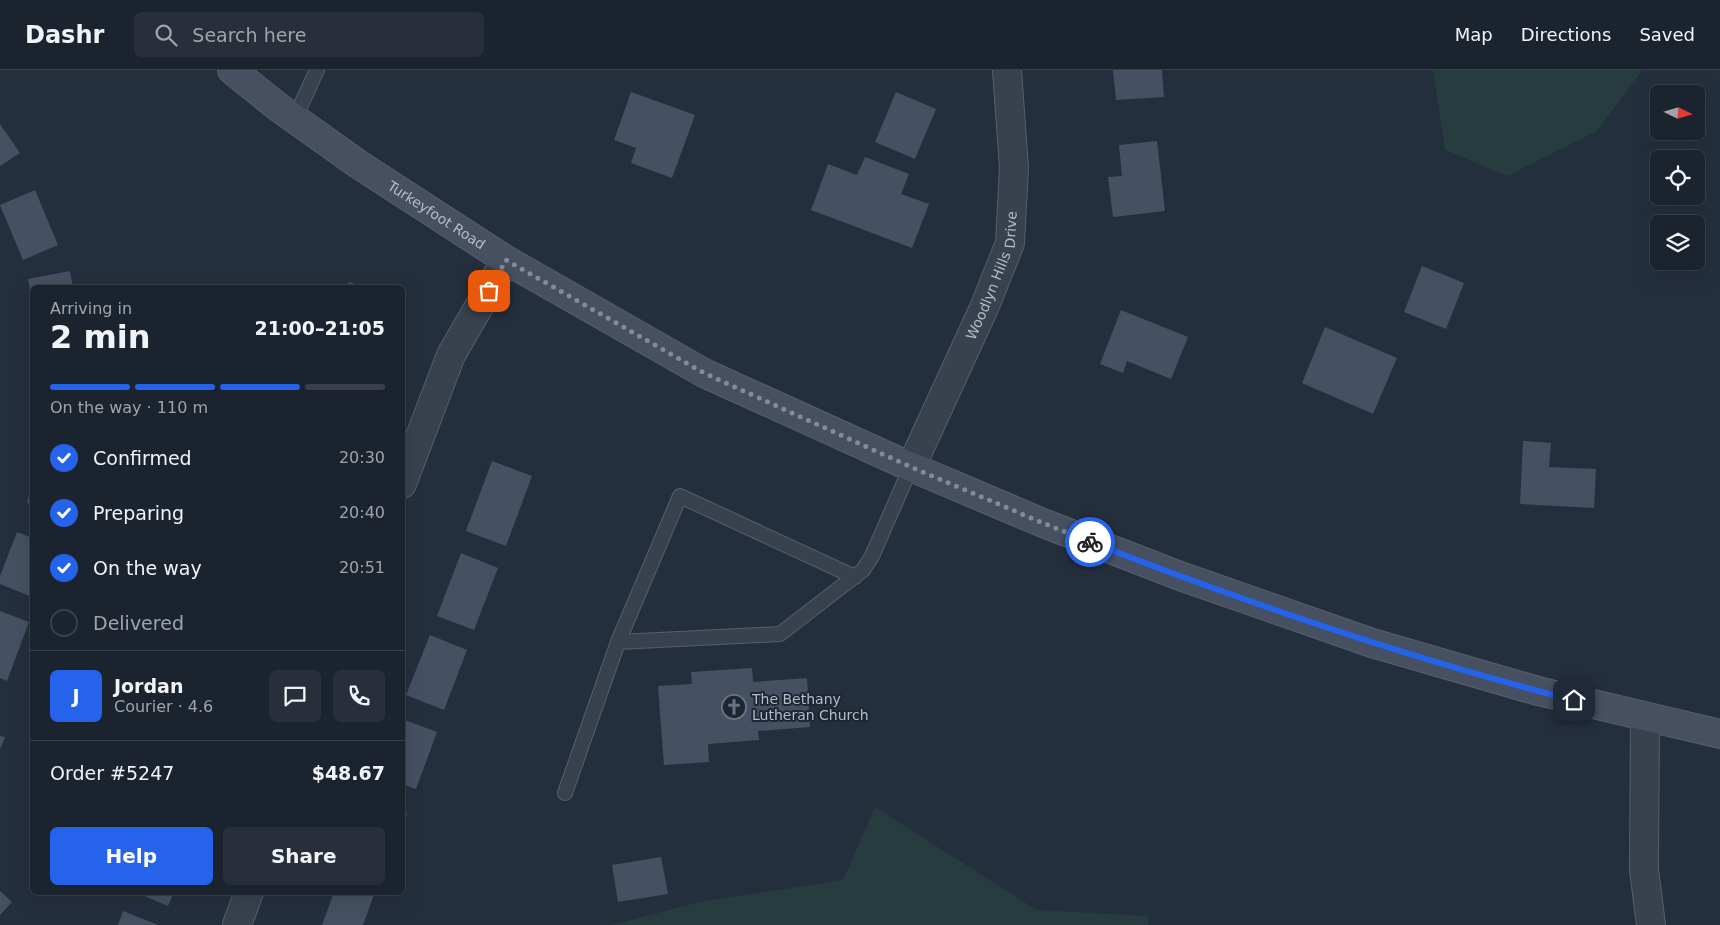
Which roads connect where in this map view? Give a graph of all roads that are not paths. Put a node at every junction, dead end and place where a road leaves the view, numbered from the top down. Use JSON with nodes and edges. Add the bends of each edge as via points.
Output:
{"nodes":[{"id":1,"x":232,"y":70,"type":"edge"},
{"id":2,"x":317,"y":70,"type":"edge"},
{"id":3,"x":1007,"y":70,"type":"edge"},
{"id":4,"x":294,"y":118,"type":"junction"},
{"id":5,"x":506,"y":260,"type":"junction"},
{"id":6,"x":911,"y":467,"type":"junction"},
{"id":7,"x":405,"y":476,"type":"edge"},
{"id":8,"x":854,"y":577,"type":"junction"},
{"id":9,"x":618,"y":642,"type":"junction"},
{"id":10,"x":1645,"y":717,"type":"junction"},
{"id":11,"x":1720,"y":734,"type":"edge"},
{"id":12,"x":565,"y":793,"type":"dead end"},
{"id":13,"x":248,"y":895,"type":"edge"},
{"id":14,"x":237,"y":925,"type":"edge"},
{"id":15,"x":1651,"y":925,"type":"edge"}],
"edges":[{"from":1,"to":4,"type":"main road","name":"Turkeyfoot Road"},
{"from":2,"to":4,"type":"lane"},
{"from":3,"to":6,"type":"street","name":"Woodlyn Hills Drive","via":[[1014,168],[1010,243]]},
{"from":4,"to":5,"type":"main road","name":"Turkeyfoot Road","via":[[358,164]]},
{"from":5,"to":6,"type":"main road","name":"Turkeyfoot Road","via":[[704,373]]},
{"from":5,"to":7,"type":"street","via":[[451,355]]},
{"from":6,"to":8,"type":"lane","via":[[872,556]]},
{"from":6,"to":10,"type":"main road","name":"Turkeyfoot Road","via":[[1171,573],[1363,640],[1538,691]]},
{"from":8,"to":9,"type":"lane","via":[[780,634]]},
{"from":8,"to":9,"type":"lane","via":[[680,496]]},
{"from":9,"to":12,"type":"lane"},
{"from":10,"to":11,"type":"main road","name":"Turkeyfoot Road"},
{"from":10,"to":15,"type":"street","via":[[1644,870]]},
{"from":13,"to":14,"type":"street"}]}
